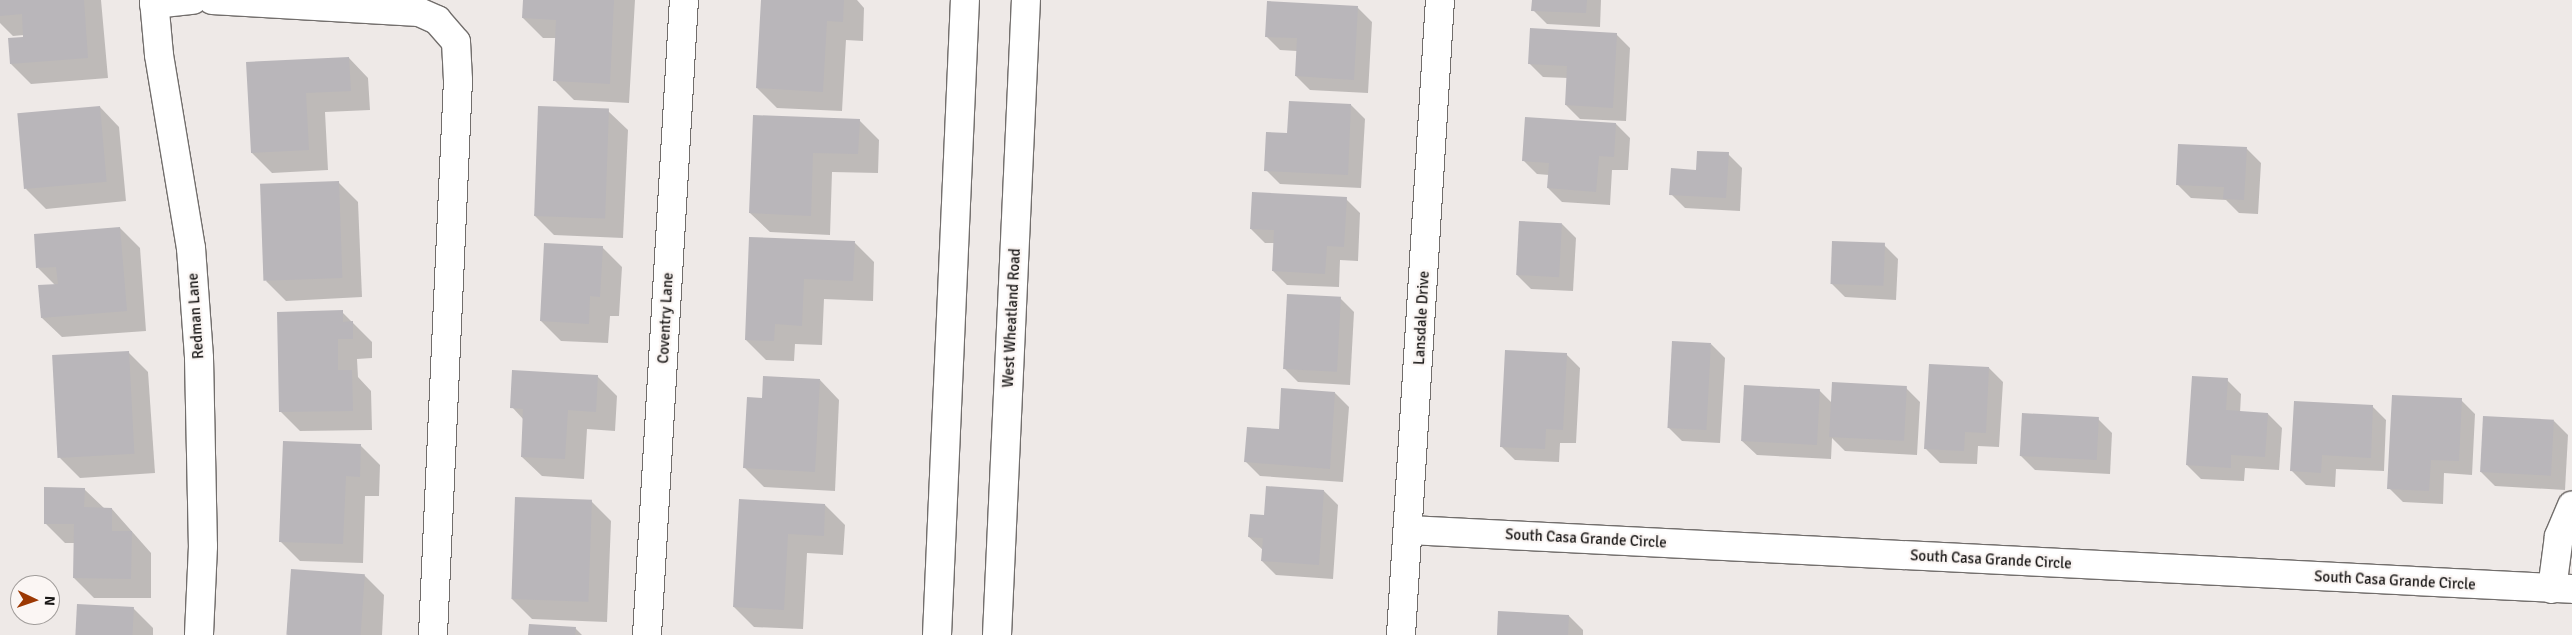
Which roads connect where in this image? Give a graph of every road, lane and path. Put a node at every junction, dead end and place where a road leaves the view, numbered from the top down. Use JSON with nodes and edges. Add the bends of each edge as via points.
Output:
{"nodes":[{"id":1,"x":193,"y":0,"type":"edge"},
{"id":2,"x":212,"y":0,"type":"edge"},
{"id":3,"x":684,"y":0,"type":"edge"},
{"id":4,"x":965,"y":0,"type":"edge"},
{"id":5,"x":1026,"y":0,"type":"edge"},
{"id":6,"x":1440,"y":0,"type":"edge"},
{"id":7,"x":154,"y":2,"type":"edge"},
{"id":8,"x":2572,"y":506,"type":"edge"},
{"id":9,"x":1409,"y":530,"type":"junction"},
{"id":10,"x":2562,"y":589,"type":"edge"},
{"id":11,"x":200,"y":635,"type":"edge"},
{"id":12,"x":433,"y":635,"type":"edge"},
{"id":13,"x":647,"y":635,"type":"edge"},
{"id":14,"x":937,"y":635,"type":"edge"},
{"id":15,"x":997,"y":635,"type":"edge"},
{"id":16,"x":1401,"y":635,"type":"edge"}],
"edges":[{"from":1,"to":7,"type":"street"},
{"from":2,"to":12,"type":"street","via":[[419,12],[437,20],[456,42],[458,80]]},
{"from":3,"to":13,"type":"street","name":"Coventry Lane"},
{"from":4,"to":14,"type":"street"},
{"from":5,"to":15,"type":"street","name":"West Wheatland Road"},
{"from":6,"to":9,"type":"street","name":"Lansdale Drive"},
{"from":7,"to":11,"type":"street","name":"Redman Lane","via":[[159,55],[192,257],[199,358],[203,526]]},
{"from":8,"to":10,"type":"street","via":[[2559,536]]},
{"from":9,"to":10,"type":"street","name":"South Casa Grande Circle"},
{"from":9,"to":16,"type":"street","name":"Lansdale Drive"}]}
